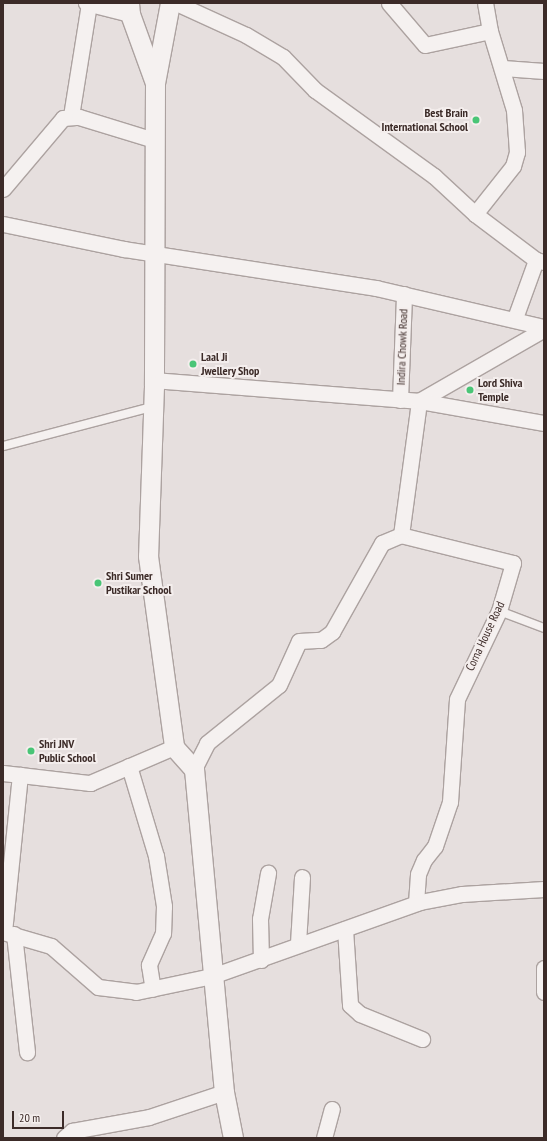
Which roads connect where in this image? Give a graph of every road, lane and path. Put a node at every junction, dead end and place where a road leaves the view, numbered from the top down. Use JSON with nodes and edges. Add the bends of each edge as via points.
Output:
{"nodes":[{"id":1,"x":88,"y":3,"type":"edge"},
{"id":2,"x":170,"y":3,"type":"edge"},
{"id":3,"x":176,"y":3,"type":"edge"},
{"id":4,"x":388,"y":3,"type":"edge"},
{"id":5,"x":485,"y":3,"type":"edge"},
{"id":6,"x":130,"y":9,"type":"edge"},
{"id":7,"x":490,"y":31,"type":"junction"},
{"id":8,"x":503,"y":68,"type":"junction"},
{"id":9,"x":544,"y":71,"type":"edge"},
{"id":10,"x":155,"y":83,"type":"junction"},
{"id":11,"x":71,"y":116,"type":"junction"},
{"id":12,"x":154,"y":140,"type":"junction"},
{"id":13,"x":3,"y":189,"type":"edge"},
{"id":14,"x":475,"y":214,"type":"junction"},
{"id":15,"x":3,"y":224,"type":"edge"},
{"id":16,"x":154,"y":253,"type":"junction"},
{"id":17,"x":540,"y":261,"type":"edge"},
{"id":18,"x":404,"y":294,"type":"junction"},
{"id":19,"x":515,"y":318,"type":"junction"},
{"id":20,"x":544,"y":328,"type":"edge"},
{"id":21,"x":154,"y":380,"type":"junction"},
{"id":22,"x":400,"y":400,"type":"junction"},
{"id":23,"x":419,"y":401,"type":"junction"},
{"id":24,"x":152,"y":407,"type":"junction"},
{"id":25,"x":544,"y":422,"type":"edge"},
{"id":26,"x":3,"y":446,"type":"edge"},
{"id":27,"x":401,"y":535,"type":"junction"},
{"id":28,"x":499,"y":611,"type":"junction"},
{"id":29,"x":544,"y":628,"type":"edge"},
{"id":30,"x":174,"y":746,"type":"junction"},
{"id":31,"x":129,"y":766,"type":"junction"},
{"id":32,"x":194,"y":769,"type":"junction"},
{"id":33,"x":3,"y":773,"type":"edge"},
{"id":34,"x":20,"y":775,"type":"junction"},
{"id":35,"x":268,"y":873,"type":"dead end"},
{"id":36,"x":302,"y":877,"type":"dead end"},
{"id":37,"x":544,"y":889,"type":"edge"},
{"id":38,"x":416,"y":903,"type":"junction"},
{"id":39,"x":345,"y":929,"type":"junction"},
{"id":40,"x":7,"y":933,"type":"edge"},
{"id":41,"x":298,"y":943,"type":"junction"},
{"id":42,"x":261,"y":960,"type":"junction"},
{"id":43,"x":544,"y":968,"type":"edge"},
{"id":44,"x":212,"y":976,"type":"junction"},
{"id":45,"x":153,"y":989,"type":"junction"},
{"id":46,"x":544,"y":992,"type":"edge"},
{"id":47,"x":422,"y":1039,"type":"dead end"},
{"id":48,"x":27,"y":1052,"type":"dead end"},
{"id":49,"x":224,"y":1092,"type":"junction"},
{"id":50,"x":332,"y":1108,"type":"dead end"},
{"id":51,"x":64,"y":1138,"type":"edge"},
{"id":52,"x":233,"y":1138,"type":"edge"},
{"id":53,"x":324,"y":1138,"type":"edge"}],
"edges":[{"from":1,"to":6,"type":"street"},
{"from":1,"to":11,"type":"street"},
{"from":2,"to":10,"type":"street"},
{"from":3,"to":14,"type":"street","via":[[246,35],[283,57],[315,90],[434,176]]},
{"from":4,"to":7,"type":"street","via":[[425,45]]},
{"from":5,"to":7,"type":"street"},
{"from":6,"to":10,"type":"street"},
{"from":7,"to":8,"type":"street"},
{"from":8,"to":9,"type":"street"},
{"from":8,"to":14,"type":"street","via":[[514,110],[517,152],[513,166]]},
{"from":10,"to":12,"type":"street"},
{"from":11,"to":12,"type":"street"},
{"from":11,"to":13,"type":"street","via":[[55,125]]},
{"from":12,"to":16,"type":"street"},
{"from":14,"to":17,"type":"street"},
{"from":15,"to":16,"type":"street"},
{"from":16,"to":18,"type":"street"},
{"from":16,"to":21,"type":"street"},
{"from":17,"to":19,"type":"street"},
{"from":18,"to":19,"type":"street"},
{"from":18,"to":22,"type":"street","name":"Indira Chowk Road"},
{"from":19,"to":20,"type":"street"},
{"from":20,"to":23,"type":"street"},
{"from":21,"to":22,"type":"street"},
{"from":21,"to":24,"type":"street"},
{"from":22,"to":23,"type":"street"},
{"from":23,"to":25,"type":"street"},
{"from":23,"to":27,"type":"street"},
{"from":24,"to":26,"type":"lane"},
{"from":24,"to":30,"type":"street","via":[[148,556]]},
{"from":27,"to":28,"type":"street","name":"Corna House Road","via":[[513,563]]},
{"from":27,"to":32,"type":"street","via":[[382,543],[332,632],[321,640],[299,641],[279,685],[207,743]]},
{"from":28,"to":29,"type":"lane"},
{"from":28,"to":38,"type":"street","name":"Corna House Road","via":[[458,699],[450,802],[435,846],[424,860],[418,874]]},
{"from":30,"to":31,"type":"street"},
{"from":30,"to":32,"type":"street"},
{"from":31,"to":34,"type":"street","via":[[90,783]]},
{"from":31,"to":45,"type":"street","via":[[156,856],[164,906],[163,933],[149,965]]},
{"from":32,"to":44,"type":"street"},
{"from":33,"to":34,"type":"street"},
{"from":34,"to":40,"type":"street"},
{"from":35,"to":42,"type":"street","via":[[260,919]]},
{"from":36,"to":41,"type":"street"},
{"from":37,"to":38,"type":"street","via":[[462,894]]},
{"from":38,"to":39,"type":"street"},
{"from":39,"to":41,"type":"street"},
{"from":39,"to":47,"type":"street","via":[[350,1005],[360,1014]]},
{"from":40,"to":45,"type":"street","via":[[51,946],[98,987],[121,992]]},
{"from":40,"to":48,"type":"street"},
{"from":41,"to":42,"type":"street"},
{"from":42,"to":44,"type":"street"},
{"from":43,"to":46,"type":"street"},
{"from":44,"to":45,"type":"street"},
{"from":44,"to":49,"type":"street"},
{"from":49,"to":51,"type":"street","via":[[149,1118],[72,1132]]},
{"from":49,"to":52,"type":"street"},
{"from":50,"to":53,"type":"street"}]}
